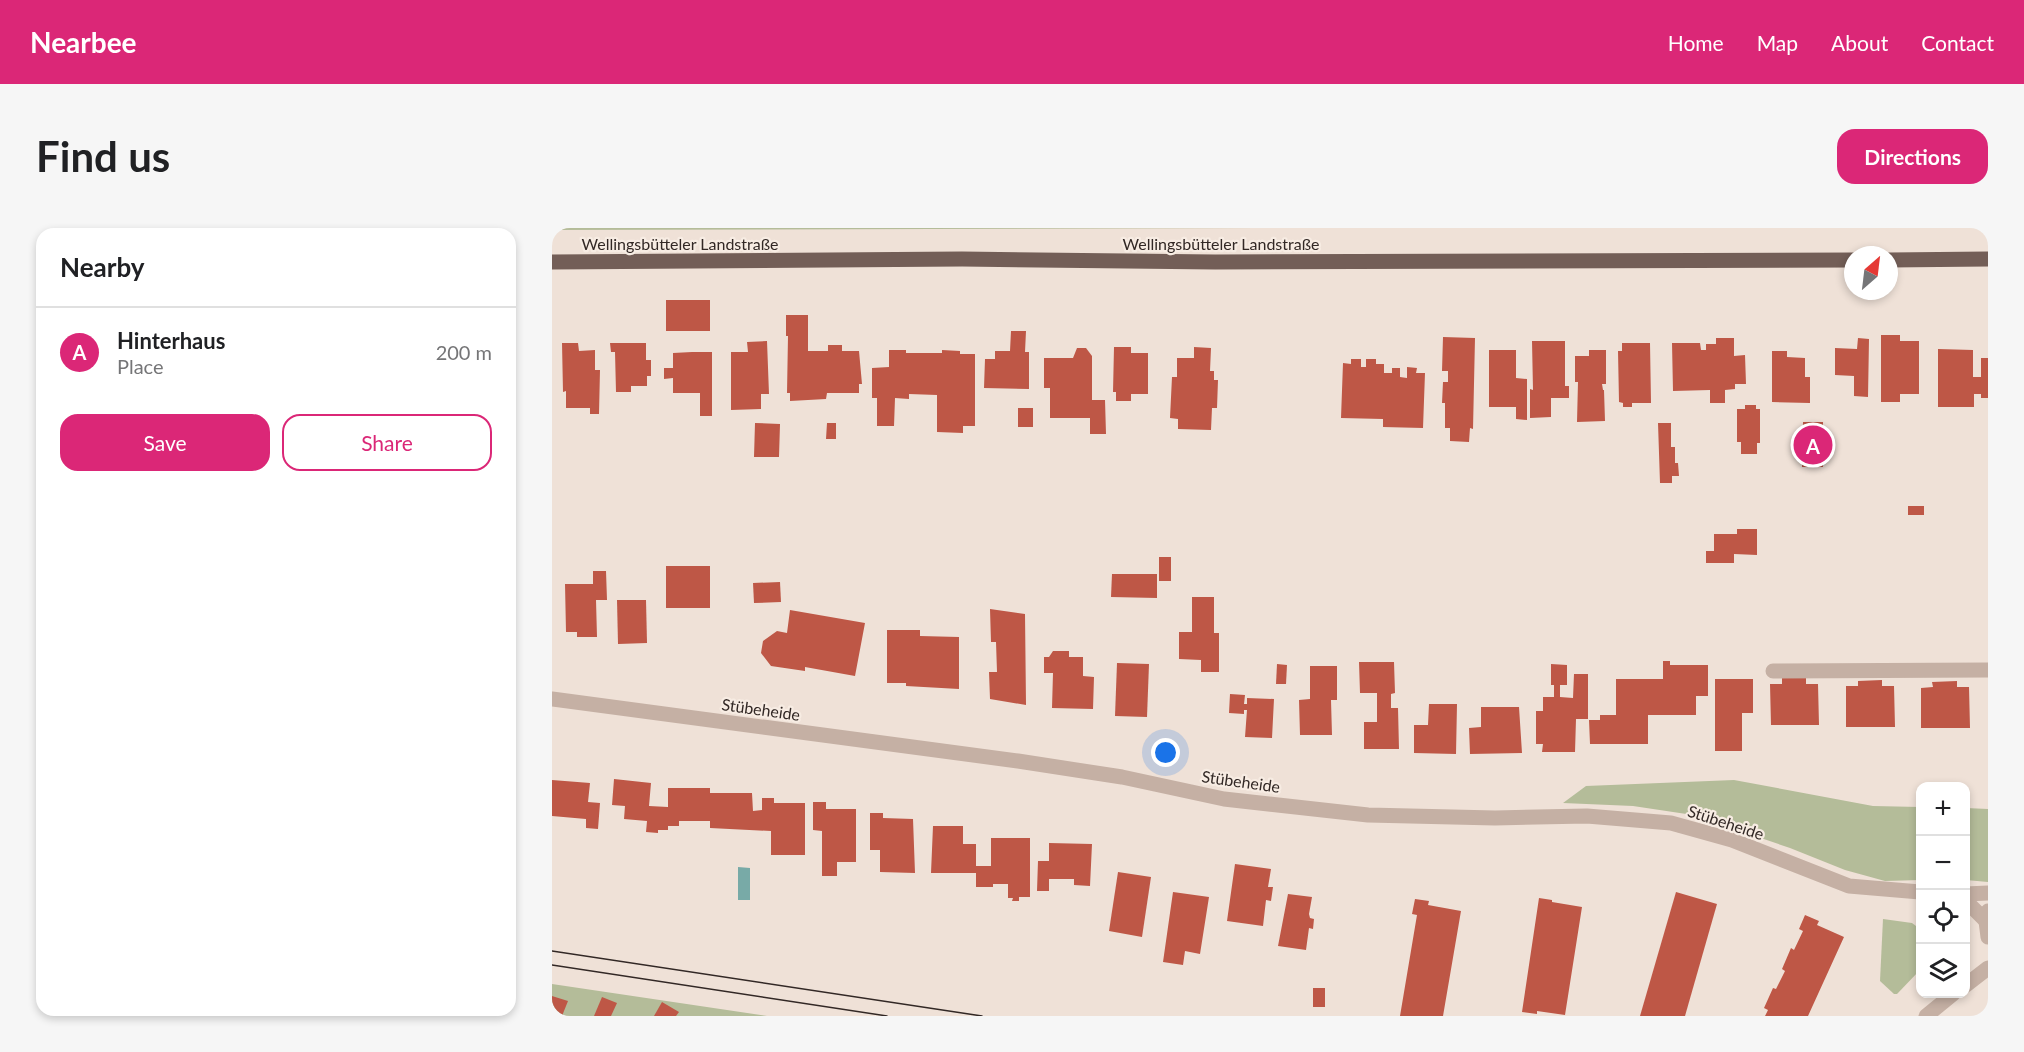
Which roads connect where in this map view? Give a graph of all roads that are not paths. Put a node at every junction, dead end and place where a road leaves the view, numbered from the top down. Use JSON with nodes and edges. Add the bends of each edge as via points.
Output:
{"nodes":[{"id":1,"x":1988,"y":259,"type":"edge"},
{"id":2,"x":1844,"y":260,"type":"edge"},
{"id":3,"x":1898,"y":260,"type":"edge"},
{"id":4,"x":552,"y":262,"type":"edge"},
{"id":5,"x":1988,"y":670,"type":"edge"},
{"id":6,"x":1773,"y":671,"type":"dead end"},
{"id":7,"x":552,"y":699,"type":"edge"},
{"id":8,"x":1916,"y":892,"type":"edge"},
{"id":9,"x":1988,"y":893,"type":"edge"},
{"id":10,"x":1970,"y":894,"type":"edge"},
{"id":11,"x":1970,"y":906,"type":"edge"},
{"id":12,"x":1987,"y":923,"type":"edge"},
{"id":13,"x":1988,"y":968,"type":"edge"},
{"id":14,"x":1970,"y":981,"type":"edge"},
{"id":15,"x":1947,"y":998,"type":"edge"},
{"id":16,"x":1926,"y":1016,"type":"edge"}],
"edges":[{"from":1,"to":3,"type":"main road"},
{"from":2,"to":4,"type":"main road","name":"Wellingsbütteler Landstraße"},
{"from":5,"to":6,"type":"street"},
{"from":7,"to":8,"type":"street","name":"Stübeheide","via":[[1018,761],[1235,800],[1368,814],[1587,816],[1671,823],[1732,840],[1849,886]]},
{"from":9,"to":10,"type":"street"},
{"from":11,"to":12,"type":"street"},
{"from":13,"to":14,"type":"street"},
{"from":15,"to":16,"type":"street"}]}
